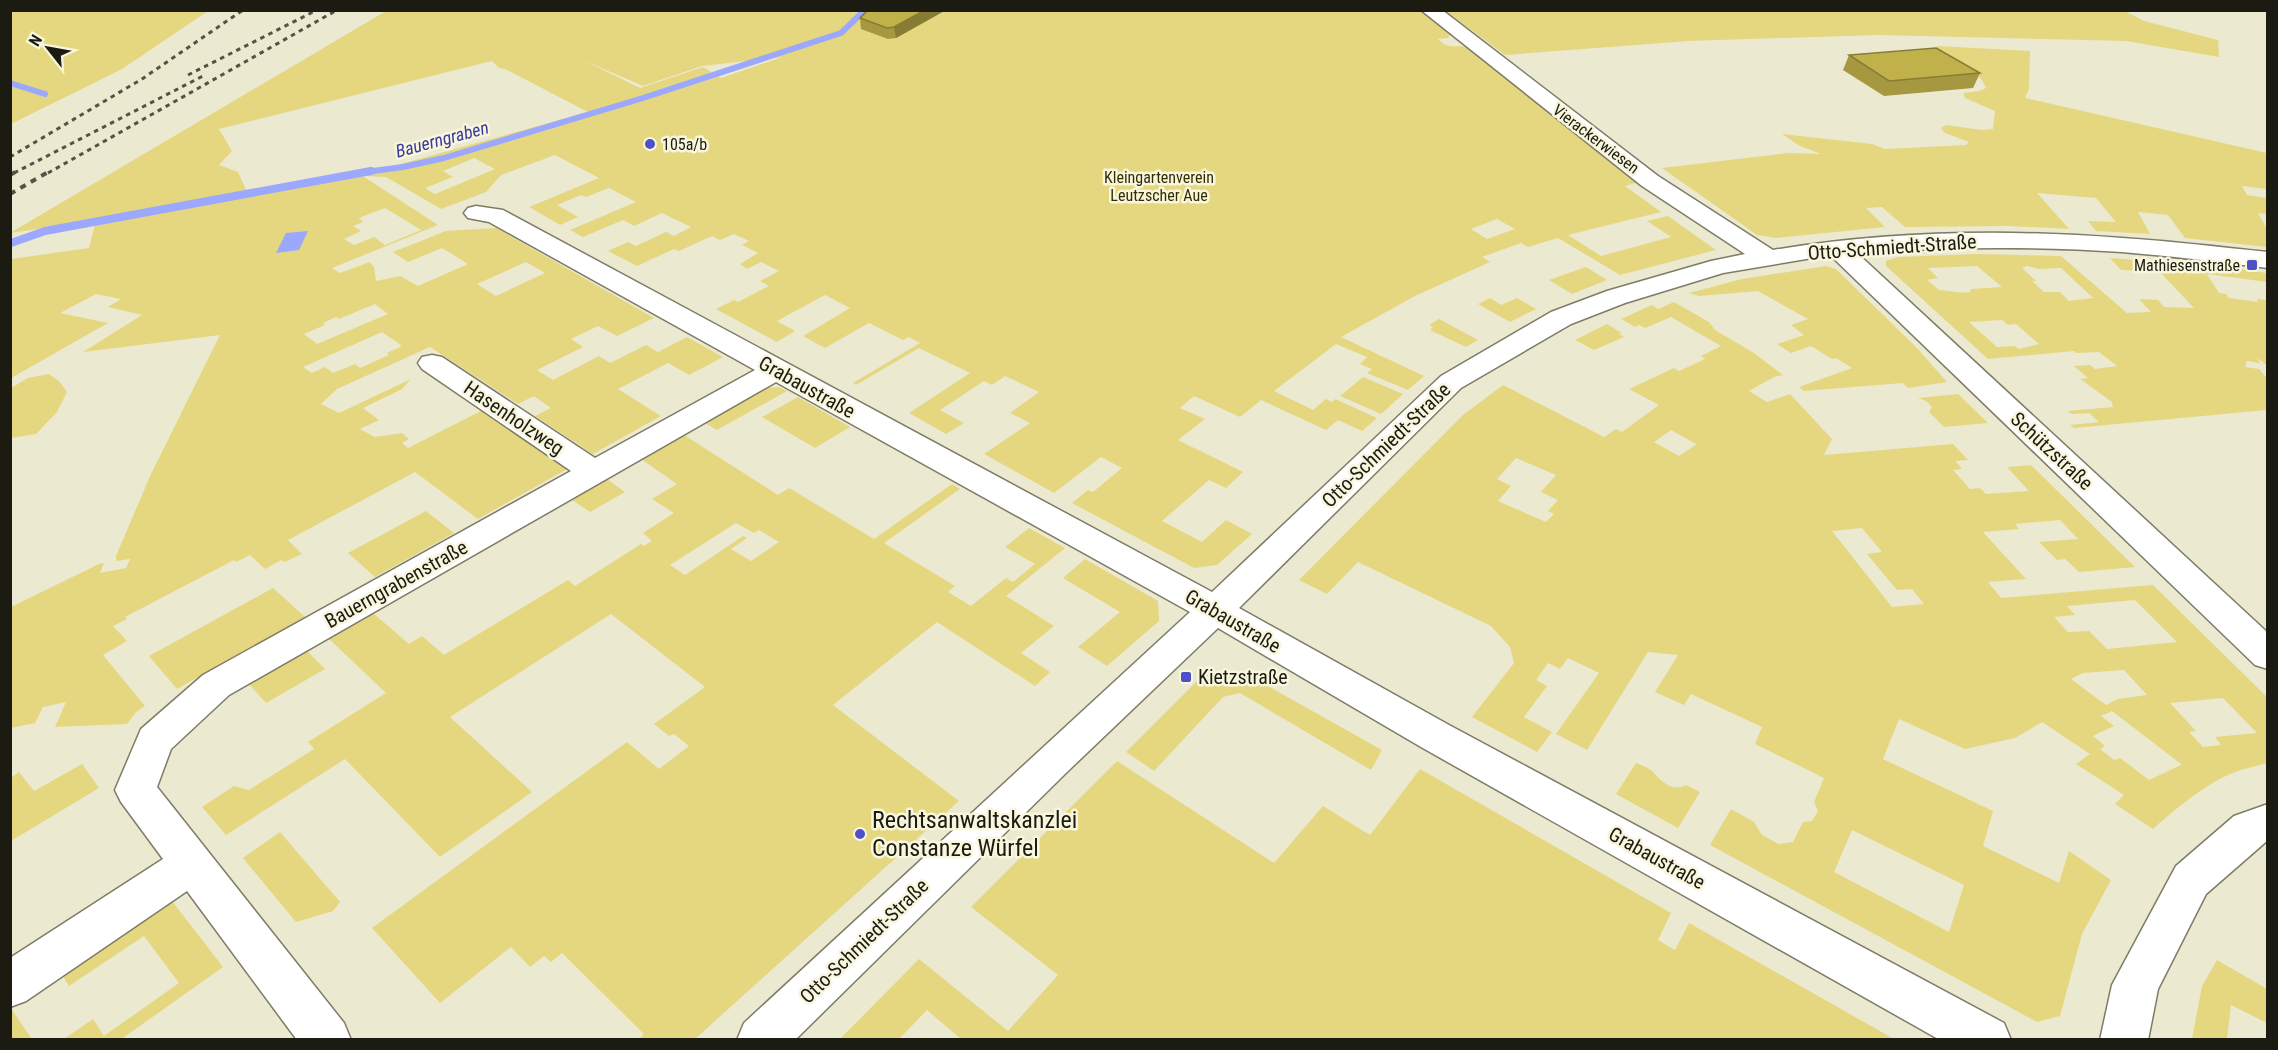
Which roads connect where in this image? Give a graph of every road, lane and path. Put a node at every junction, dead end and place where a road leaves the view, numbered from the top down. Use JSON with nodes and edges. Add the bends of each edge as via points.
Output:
{"nodes":[{"id":1,"x":1430,"y":10,"type":"edge"},
{"id":2,"x":476,"y":213,"type":"dead end"},
{"id":3,"x":1836,"y":248,"type":"junction"},
{"id":4,"x":1768,"y":258,"type":"junction"},
{"id":5,"x":2268,"y":260,"type":"edge"},
{"id":6,"x":432,"y":363,"type":"dead end"},
{"id":7,"x":776,"y":370,"type":"junction"},
{"id":8,"x":595,"y":473,"type":"junction"},
{"id":9,"x":1215,"y":610,"type":"junction"},
{"id":10,"x":2268,"y":655,"type":"edge"},
{"id":11,"x":2268,"y":821,"type":"edge"},
{"id":12,"x":193,"y":863,"type":"junction"},
{"id":13,"x":10,"y":985,"type":"edge"},
{"id":14,"x":327,"y":1040,"type":"edge"},
{"id":15,"x":761,"y":1040,"type":"edge"},
{"id":16,"x":1987,"y":1040,"type":"edge"},
{"id":17,"x":2124,"y":1040,"type":"edge"}],
"edges":[{"from":1,"to":4,"type":"street","name":"Vierackerwiesen","via":[[1650,181]]},
{"from":2,"to":7,"type":"street","name":"Grabaustraße","via":[[495,215]]},
{"from":3,"to":4,"type":"street","name":"Otto-Schmiedt-Straße"},
{"from":3,"to":5,"type":"street","name":"Otto-Schmiedt-Straße","via":[[1919,241],[2059,242]]},
{"from":3,"to":10,"type":"street","name":"Schützstraße"},
{"from":4,"to":9,"type":"street","name":"Otto-Schmiedt-Straße","via":[[1673,279],[1561,318],[1451,382]]},
{"from":6,"to":8,"type":"street","name":"Hasenholzweg"},
{"from":7,"to":8,"type":"street","name":"Bauerngrabenstraße"},
{"from":7,"to":9,"type":"street","name":"Grabaustraße"},
{"from":8,"to":12,"type":"street","name":"Bauerngrabenstraße","via":[[216,685],[155,740],[135,790]]},
{"from":9,"to":15,"type":"street","name":"Otto-Schmiedt-Straße"},
{"from":9,"to":16,"type":"street","name":"Grabaustraße","via":[[1435,736]]},
{"from":11,"to":17,"type":"street","via":[[2249,829],[2191,880],[2135,985]]},
{"from":12,"to":13,"type":"street"},
{"from":12,"to":14,"type":"street","name":"Bauerngrabenstraße"}]}
